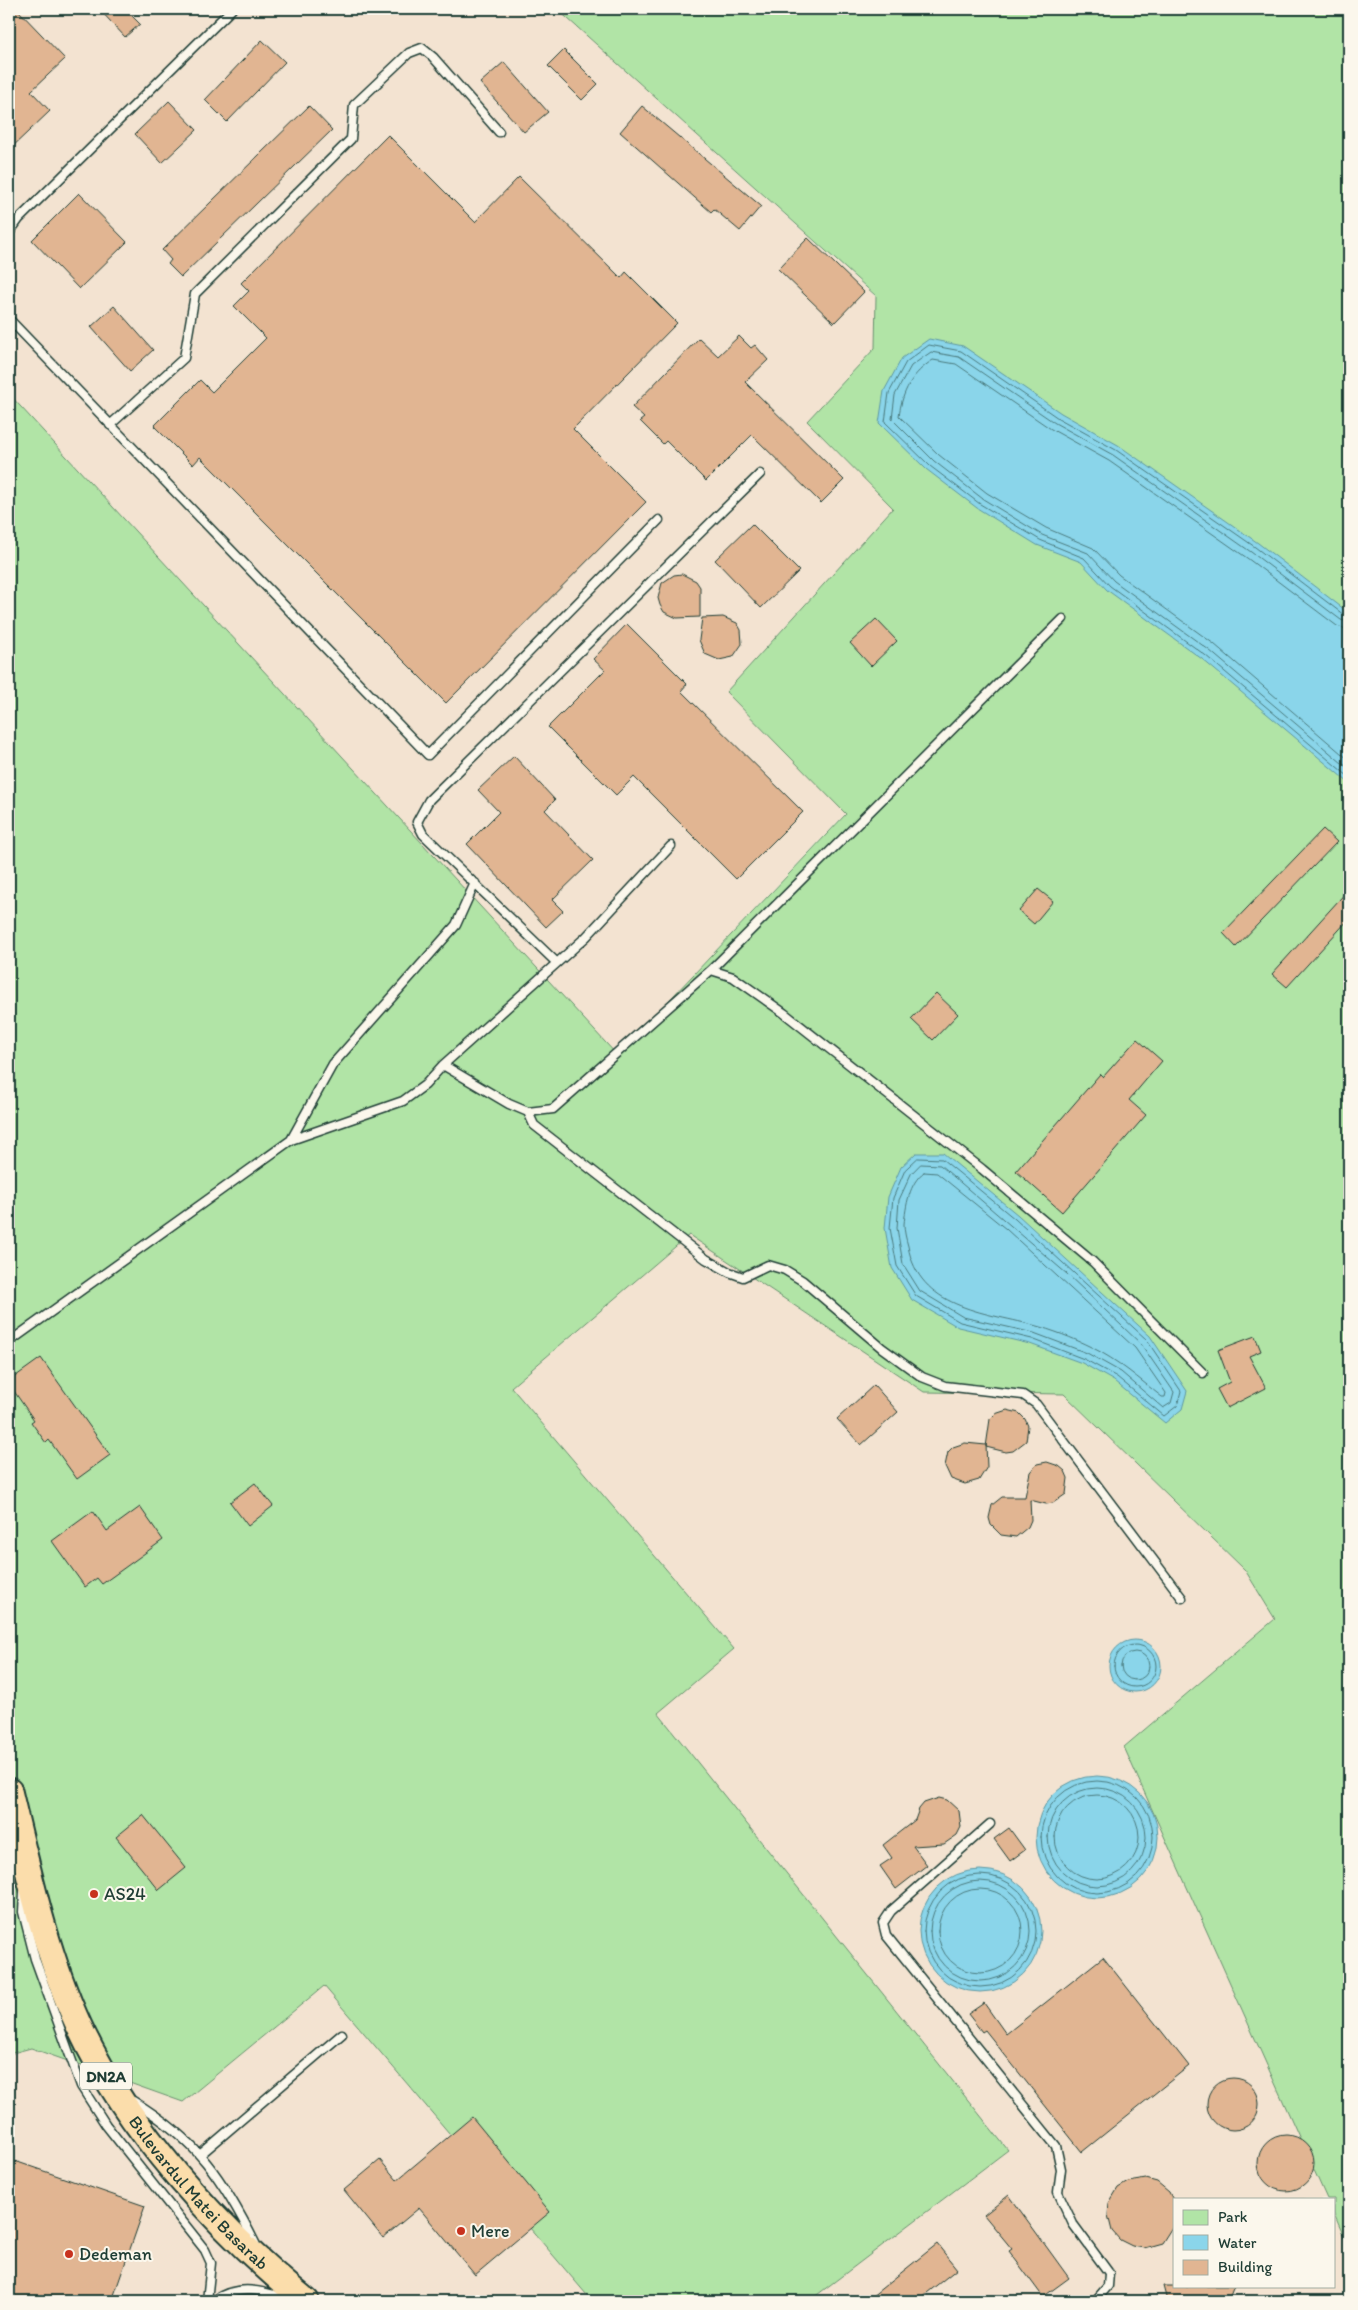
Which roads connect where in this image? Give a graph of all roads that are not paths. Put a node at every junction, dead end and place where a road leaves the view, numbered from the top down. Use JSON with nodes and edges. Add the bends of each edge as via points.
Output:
{"nodes":[{"id":1,"x":232,"y":9,"type":"edge"},
{"id":2,"x":499,"y":132,"type":"dead end"},
{"id":3,"x":9,"y":234,"type":"edge"},
{"id":4,"x":9,"y":319,"type":"edge"},
{"id":5,"x":110,"y":425,"type":"junction"},
{"id":6,"x":760,"y":474,"type":"dead end"},
{"id":7,"x":659,"y":520,"type":"dead end"},
{"id":8,"x":1063,"y":619,"type":"dead end"},
{"id":9,"x":671,"y":846,"type":"dead end"},
{"id":10,"x":475,"y":883,"type":"junction"},
{"id":11,"x":557,"y":963,"type":"junction"},
{"id":12,"x":711,"y":970,"type":"junction"},
{"id":13,"x":443,"y":1065,"type":"junction"},
{"id":14,"x":528,"y":1112,"type":"junction"},
{"id":15,"x":291,"y":1140,"type":"junction"},
{"id":16,"x":9,"y":1342,"type":"edge"},
{"id":17,"x":1203,"y":1373,"type":"dead end"},
{"id":18,"x":1182,"y":1598,"type":"dead end"},
{"id":19,"x":9,"y":1791,"type":"edge"},
{"id":20,"x":990,"y":1824,"type":"dead end"},
{"id":21,"x":25,"y":1860,"type":"junction"},
{"id":22,"x":342,"y":2034,"type":"dead end"},
{"id":23,"x":115,"y":2090,"type":"junction"},
{"id":24,"x":200,"y":2154,"type":"junction"},
{"id":25,"x":267,"y":2269,"type":"junction"},
{"id":26,"x":206,"y":2301,"type":"edge"},
{"id":27,"x":213,"y":2301,"type":"edge"},
{"id":28,"x":294,"y":2301,"type":"edge"},
{"id":29,"x":306,"y":2301,"type":"edge"},
{"id":30,"x":1095,"y":2301,"type":"edge"}],
"edges":[{"from":1,"to":3,"type":"lane","via":[[19,219]]},
{"from":2,"to":5,"type":"lane","via":[[434,57],[422,48],[409,53],[354,105],[351,139],[194,294],[184,358]]},
{"from":4,"to":5,"type":"lane"},
{"from":5,"to":7,"type":"lane","via":[[428,755]]},
{"from":6,"to":10,"type":"lane","via":[[428,800],[417,822],[423,834]]},
{"from":8,"to":12,"type":"lane"},
{"from":9,"to":11,"type":"lane","via":[[586,937]]},
{"from":10,"to":11,"type":"lane"},
{"from":10,"to":15,"type":"lane","via":[[456,925],[333,1064]]},
{"from":11,"to":13,"type":"lane"},
{"from":12,"to":14,"type":"lane","via":[[552,1109]]},
{"from":12,"to":17,"type":"lane","via":[[733,977],[784,1013],[982,1169],[1093,1262]]},
{"from":13,"to":14,"type":"lane"},
{"from":13,"to":15,"type":"lane","via":[[425,1085],[403,1101]]},
{"from":14,"to":18,"type":"lane","via":[[534,1125],[706,1260],[743,1276],[768,1264],[786,1270],[922,1377],[945,1386],[1023,1395],[1036,1404]]},
{"from":15,"to":16,"type":"lane"},
{"from":19,"to":21,"type":"highway","name":"Bulevardul Matei Basarab","number":"DN2A"},
{"from":20,"to":30,"type":"lane","via":[[891,1911],[883,1924],[886,1935],[1056,2146],[1061,2169],[1058,2192],[1073,2224],[1109,2273],[1108,2286]]},
{"from":21,"to":23,"type":"highway","name":"Bulevardul Matei Basarab","number":"DN2A","via":[[66,1994],[95,2058]]},
{"from":21,"to":26,"type":"lane","via":[[23,1912],[32,1949],[81,2086],[106,2125],[205,2250],[211,2263]]},
{"from":22,"to":24,"type":"lane"},
{"from":23,"to":24,"type":"lane","via":[[164,2121]]},
{"from":23,"to":25,"type":"highway","name":"Bulevardul Matei Basarab","number":"DN2A","via":[[178,2174]]},
{"from":24,"to":25,"type":"lane","via":[[235,2202]]},
{"from":25,"to":29,"type":"highway","name":"Bulevardul Matei Basarab","number":"DN2A"},
{"from":27,"to":28,"type":"lane","via":[[223,2294],[251,2289]]}]}
